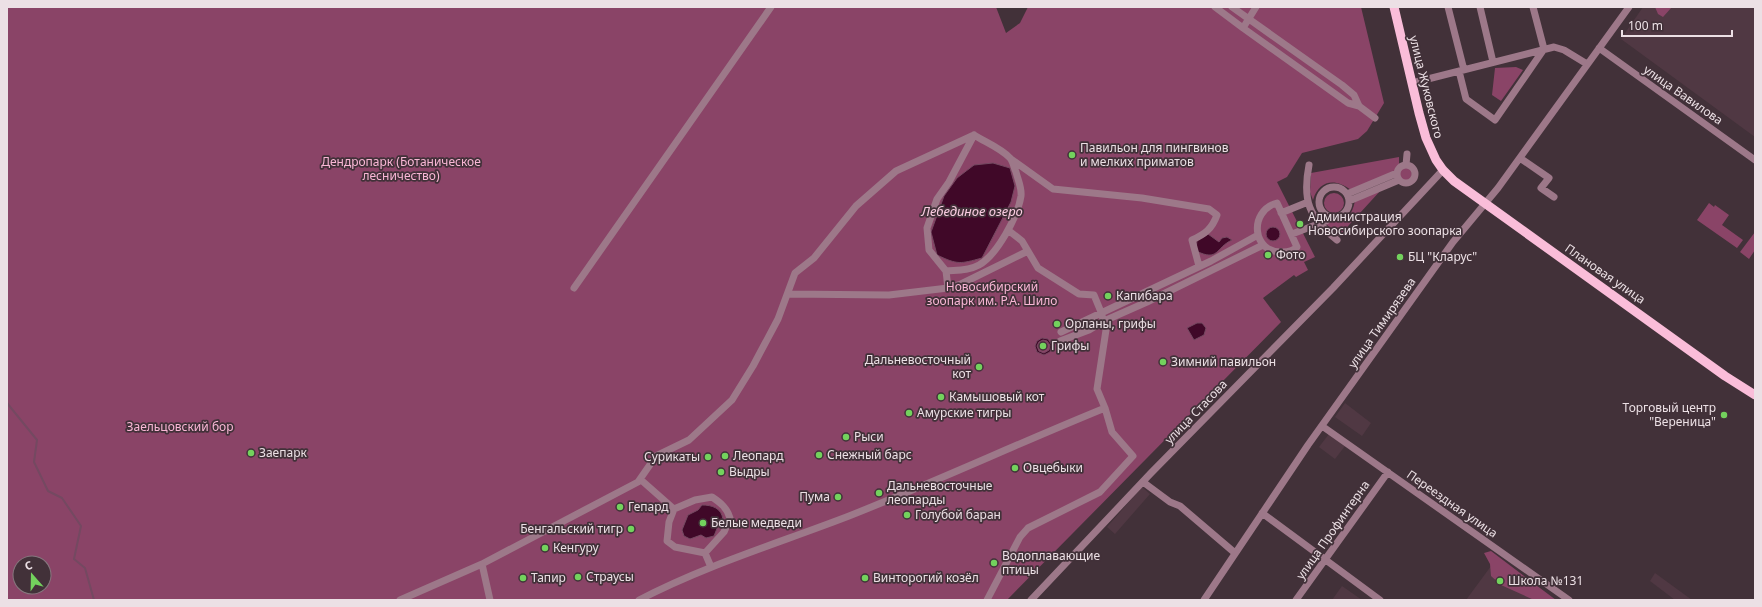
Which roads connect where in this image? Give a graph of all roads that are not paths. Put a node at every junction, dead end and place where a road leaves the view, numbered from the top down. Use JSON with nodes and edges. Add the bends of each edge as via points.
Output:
{"nodes":[{"id":1,"x":771,"y":7,"type":"edge"},
{"id":2,"x":1215,"y":7,"type":"edge"},
{"id":3,"x":1232,"y":7,"type":"edge"},
{"id":4,"x":1256,"y":7,"type":"edge"},
{"id":5,"x":1394,"y":7,"type":"edge"},
{"id":6,"x":1448,"y":7,"type":"edge"},
{"id":7,"x":1480,"y":7,"type":"edge"},
{"id":8,"x":1533,"y":7,"type":"edge"},
{"id":9,"x":1629,"y":7,"type":"edge"},
{"id":10,"x":1249,"y":19,"type":"junction"},
{"id":11,"x":1243,"y":28,"type":"junction"},
{"id":12,"x":1599,"y":48,"type":"junction"},
{"id":13,"x":1544,"y":49,"type":"junction"},
{"id":14,"x":1493,"y":62,"type":"junction"},
{"id":15,"x":1587,"y":64,"type":"junction"},
{"id":16,"x":1461,"y":71,"type":"junction"},
{"id":17,"x":1412,"y":83,"type":"junction"},
{"id":18,"x":1360,"y":106,"type":"junction"},
{"id":19,"x":1375,"y":118,"type":"dead end"},
{"id":20,"x":974,"y":135,"type":"junction"},
{"id":21,"x":1407,"y":154,"type":"dead end"},
{"id":22,"x":1520,"y":158,"type":"junction"},
{"id":23,"x":1011,"y":159,"type":"junction"},
{"id":24,"x":1755,"y":160,"type":"edge"},
{"id":25,"x":1309,"y":165,"type":"dead end"},
{"id":26,"x":1406,"y":165,"type":"junction"},
{"id":27,"x":1443,"y":170,"type":"junction"},
{"id":28,"x":1398,"y":177,"type":"junction"},
{"id":29,"x":1554,"y":196,"type":"dead end"},
{"id":30,"x":1348,"y":198,"type":"junction"},
{"id":31,"x":1308,"y":202,"type":"junction"},
{"id":32,"x":1486,"y":204,"type":"junction"},
{"id":33,"x":1320,"y":209,"type":"junction"},
{"id":34,"x":1284,"y":211,"type":"junction"},
{"id":35,"x":1311,"y":212,"type":"junction"},
{"id":36,"x":1322,"y":223,"type":"junction"},
{"id":37,"x":1008,"y":230,"type":"junction"},
{"id":38,"x":1295,"y":233,"type":"junction"},
{"id":39,"x":1258,"y":235,"type":"junction"},
{"id":40,"x":1337,"y":240,"type":"dead end"},
{"id":41,"x":1264,"y":245,"type":"junction"},
{"id":42,"x":1028,"y":252,"type":"junction"},
{"id":43,"x":1198,"y":266,"type":"junction"},
{"id":44,"x":946,"y":271,"type":"junction"},
{"id":45,"x":574,"y":288,"type":"dead end"},
{"id":46,"x":948,"y":288,"type":"junction"},
{"id":47,"x":788,"y":294,"type":"junction"},
{"id":48,"x":1101,"y":312,"type":"junction"},
{"id":49,"x":1104,"y":321,"type":"junction"},
{"id":50,"x":1061,"y":332,"type":"dead end"},
{"id":51,"x":1060,"y":341,"type":"dead end"},
{"id":52,"x":1755,"y":395,"type":"edge"},
{"id":53,"x":1105,"y":408,"type":"junction"},
{"id":54,"x":1322,"y":426,"type":"junction"},
{"id":55,"x":1388,"y":472,"type":"junction"},
{"id":56,"x":640,"y":479,"type":"junction"},
{"id":57,"x":1143,"y":482,"type":"junction"},
{"id":58,"x":674,"y":509,"type":"junction"},
{"id":59,"x":1262,"y":513,"type":"junction"},
{"id":60,"x":704,"y":553,"type":"junction"},
{"id":61,"x":1235,"y":553,"type":"junction"},
{"id":62,"x":1326,"y":560,"type":"junction"},
{"id":63,"x":482,"y":564,"type":"junction"},
{"id":64,"x":711,"y":567,"type":"junction"},
{"id":65,"x":400,"y":600,"type":"edge"},
{"id":66,"x":490,"y":600,"type":"edge"},
{"id":67,"x":639,"y":600,"type":"edge"},
{"id":68,"x":987,"y":600,"type":"edge"},
{"id":69,"x":1031,"y":600,"type":"edge"},
{"id":70,"x":1204,"y":600,"type":"edge"},
{"id":71,"x":1296,"y":600,"type":"edge"},
{"id":72,"x":1380,"y":600,"type":"edge"},
{"id":73,"x":1569,"y":600,"type":"edge"}],
"edges":[{"from":1,"to":45,"type":"street"},
{"from":2,"to":11,"type":"street"},
{"from":3,"to":10,"type":"street"},
{"from":4,"to":10,"type":"street"},
{"from":5,"to":17,"type":"main road","name":"улица Жуковского"},
{"from":6,"to":16,"type":"street"},
{"from":7,"to":14,"type":"street"},
{"from":8,"to":13,"type":"street"},
{"from":9,"to":12,"type":"street","name":"улица Тимирязева"},
{"from":10,"to":11,"type":"street"},
{"from":10,"to":18,"type":"street","via":[[1342,85]]},
{"from":11,"to":18,"type":"street","via":[[1348,103]]},
{"from":12,"to":15,"type":"street","name":"улица Тимирязева"},
{"from":12,"to":24,"type":"street","name":"улица Вавилова"},
{"from":13,"to":14,"type":"street"},
{"from":13,"to":15,"type":"street","via":[[1554,47],[1564,50]]},
{"from":13,"to":16,"type":"street","via":[[1495,120],[1466,99]]},
{"from":14,"to":16,"type":"street"},
{"from":15,"to":22,"type":"street","name":"улица Тимирязева"},
{"from":16,"to":17,"type":"street"},
{"from":17,"to":27,"type":"main road","name":"улица Жуковского","via":[[1428,144]]},
{"from":18,"to":19,"type":"street"},
{"from":20,"to":23,"type":"street"},
{"from":20,"to":44,"type":"street","via":[[949,182],[937,198],[927,228],[929,250]]},
{"from":20,"to":47,"type":"street","via":[[896,171],[856,206],[814,258],[795,273]]},
{"from":21,"to":26,"type":"street"},
{"from":22,"to":29,"type":"street","via":[[1549,178],[1541,188]]},
{"from":22,"to":32,"type":"street","name":"улица Тимирязева"},
{"from":23,"to":37,"type":"street","via":[[1020,183],[1021,195]]},
{"from":23,"to":43,"type":"street","via":[[1054,189],[1142,198],[1209,209],[1217,215],[1213,226],[1192,240]]},
{"from":25,"to":31,"type":"street","via":[[1305,183]]},
{"from":26,"to":28,"type":"street","via":[[1401,166]]},
{"from":26,"to":28,"type":"street","via":[[1414,169],[1418,179],[1407,184]]},
{"from":27,"to":32,"type":"main road","name":"Плановая улица"},
{"from":27,"to":57,"type":"street","name":"улица Стасова","via":[[1333,288]]},
{"from":28,"to":30,"type":"street"},
{"from":30,"to":33,"type":"street","via":[[1348,208],[1336,217],[1327,216]]},
{"from":30,"to":33,"type":"street","via":[[1339,188],[1329,188],[1324,190],[1319,199]]},
{"from":31,"to":34,"type":"street"},
{"from":31,"to":35,"type":"street"},
{"from":32,"to":52,"type":"main road","name":"Плановая улица"},
{"from":32,"to":54,"type":"street","name":"улица Тимирязева","via":[[1453,242]]},
{"from":33,"to":35,"type":"street"},
{"from":34,"to":38,"type":"street"},
{"from":34,"to":39,"type":"street","via":[[1277,203],[1264,210],[1256,227]]},
{"from":35,"to":36,"type":"street"},
{"from":36,"to":38,"type":"street"},
{"from":36,"to":40,"type":"street"},
{"from":37,"to":42,"type":"street","via":[[1022,240]]},
{"from":37,"to":44,"type":"street","via":[[1001,242],[979,265],[964,271]]},
{"from":38,"to":41,"type":"street","via":[[1297,247],[1290,251],[1271,250]]},
{"from":39,"to":41,"type":"street"},
{"from":39,"to":43,"type":"street"},
{"from":41,"to":49,"type":"street"},
{"from":42,"to":46,"type":"street"},
{"from":42,"to":48,"type":"street","via":[[1038,268],[1079,294],[1094,295]]},
{"from":43,"to":48,"type":"street"},
{"from":44,"to":46,"type":"street"},
{"from":46,"to":47,"type":"street","via":[[889,295]]},
{"from":47,"to":56,"type":"street","via":[[778,319],[732,400],[689,440],[656,456]]},
{"from":48,"to":49,"type":"street"},
{"from":48,"to":50,"type":"street"},
{"from":49,"to":51,"type":"street"},
{"from":49,"to":53,"type":"street","via":[[1106,330],[1097,389]]},
{"from":53,"to":64,"type":"street","via":[[854,514]]},
{"from":53,"to":68,"type":"street","via":[[1112,432],[1133,456],[1100,492],[1028,528],[1020,537]]},
{"from":54,"to":55,"type":"street","name":"Переездная улица"},
{"from":54,"to":59,"type":"street","name":"улица Тимирязева"},
{"from":55,"to":62,"type":"street","name":"улица Профинтерна"},
{"from":55,"to":73,"type":"street","name":"Переездная улица"},
{"from":56,"to":58,"type":"street"},
{"from":56,"to":63,"type":"street"},
{"from":57,"to":61,"type":"street","via":[[1170,502],[1180,506]]},
{"from":57,"to":69,"type":"street","name":"улица Стасова"},
{"from":58,"to":60,"type":"street","via":[[669,522],[667,541],[675,547]]},
{"from":58,"to":60,"type":"street","via":[[695,500],[712,498],[728,510],[730,518],[724,532]]},
{"from":59,"to":61,"type":"street","name":"улица Тимирязева"},
{"from":59,"to":62,"type":"street"},
{"from":60,"to":64,"type":"street"},
{"from":61,"to":70,"type":"street","name":"улица Тимирязева"},
{"from":62,"to":71,"type":"street","name":"улица Профинтерна"},
{"from":62,"to":72,"type":"street"},
{"from":63,"to":65,"type":"street"},
{"from":63,"to":66,"type":"street"},
{"from":64,"to":67,"type":"street"}]}
